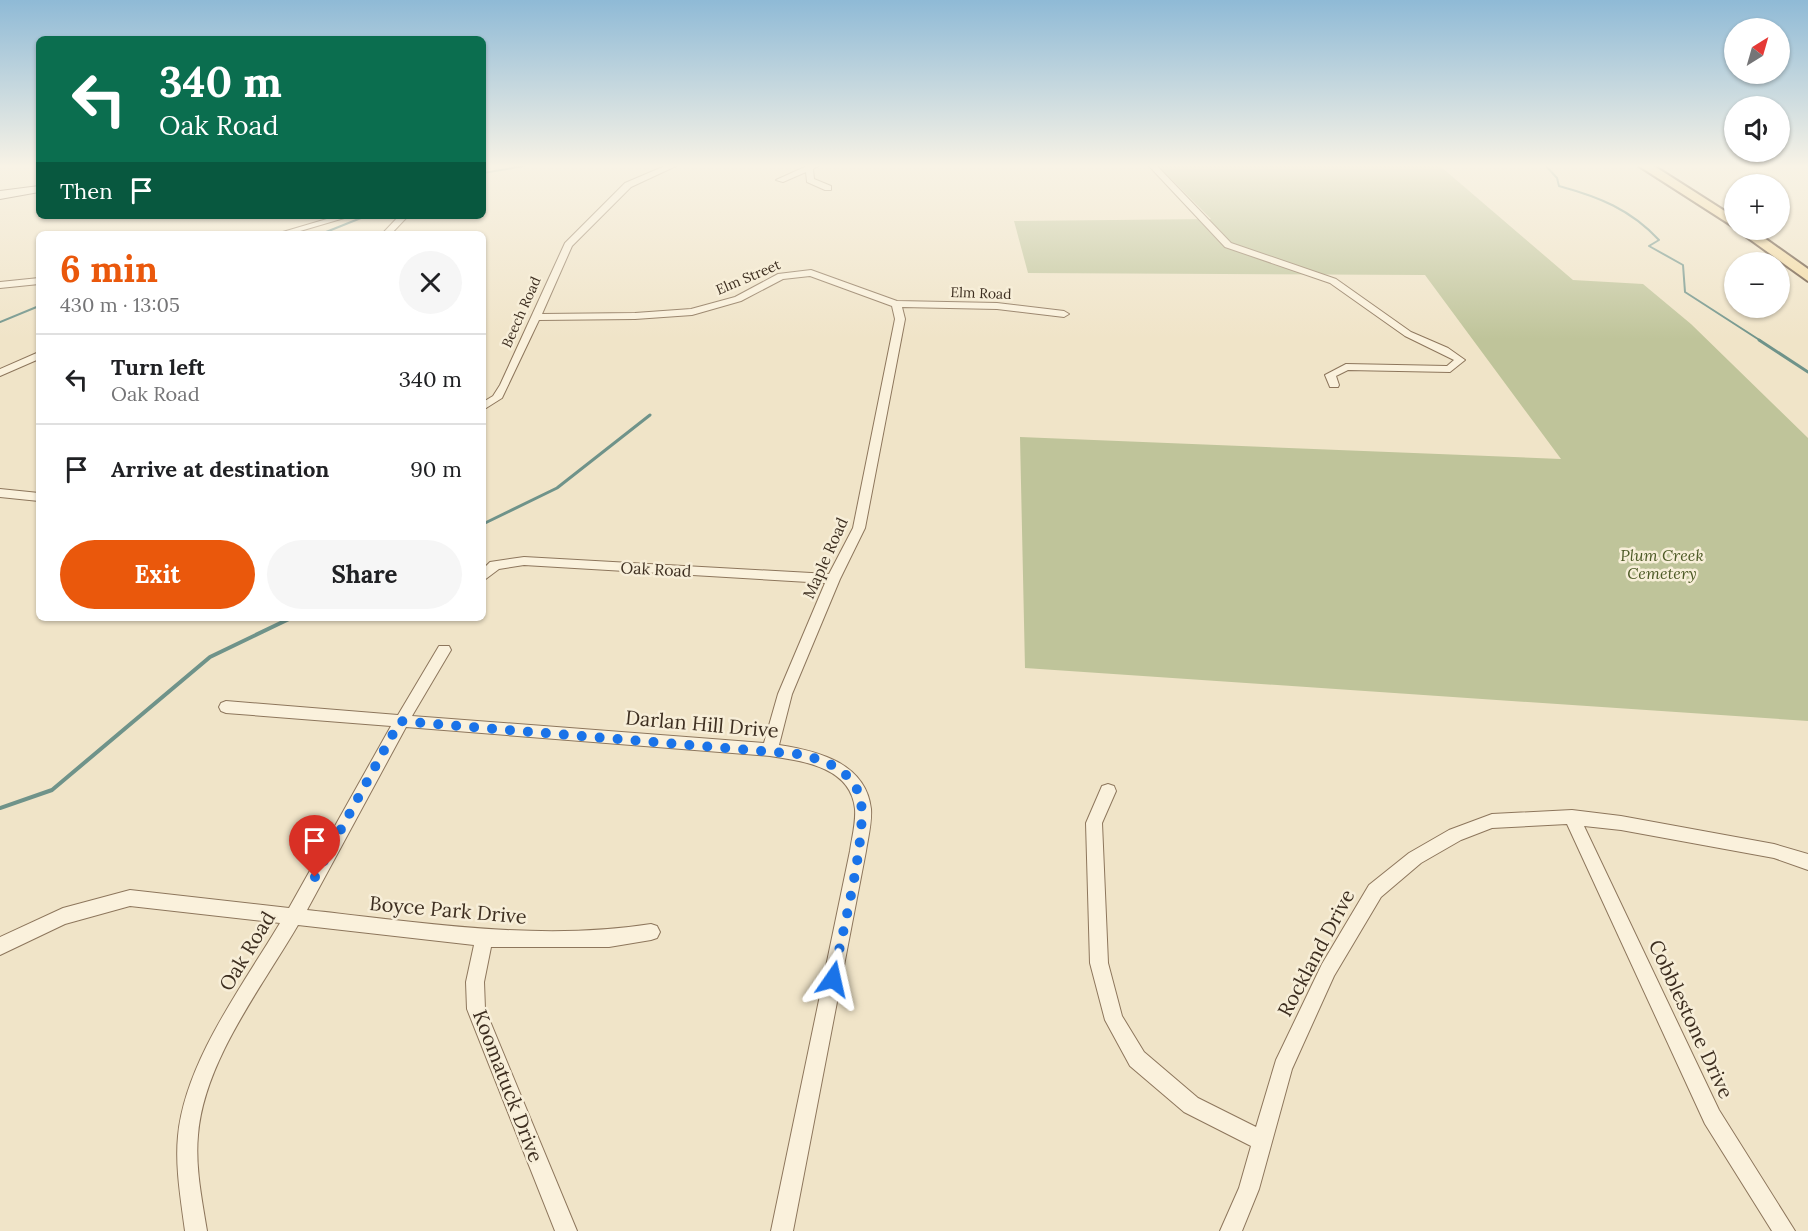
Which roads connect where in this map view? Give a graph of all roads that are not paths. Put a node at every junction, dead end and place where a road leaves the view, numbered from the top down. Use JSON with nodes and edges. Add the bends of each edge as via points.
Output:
{"nodes":[{"id":1,"x":319,"y":223,"type":"edge"},
{"id":2,"x":588,"y":223,"type":"edge"},
{"id":3,"x":1208,"y":223,"type":"edge"},
{"id":4,"x":291,"y":231,"type":"edge"},
{"id":5,"x":1758,"y":240,"type":"edge"},
{"id":6,"x":1808,"y":276,"type":"edge"},
{"id":7,"x":36,"y":281,"type":"edge"},
{"id":8,"x":0,"y":285,"type":"edge"},
{"id":9,"x":896,"y":304,"type":"junction"},
{"id":10,"x":1064,"y":314,"type":"dead end"},
{"id":11,"x":534,"y":317,"type":"junction"},
{"id":12,"x":36,"y":356,"type":"edge"},
{"id":13,"x":0,"y":373,"type":"edge"},
{"id":14,"x":1334,"y":386,"type":"dead end"},
{"id":15,"x":486,"y":405,"type":"edge"},
{"id":16,"x":0,"y":493,"type":"edge"},
{"id":17,"x":36,"y":497,"type":"edge"},
{"id":18,"x":486,"y":573,"type":"edge"},
{"id":19,"x":833,"y":579,"type":"junction"},
{"id":20,"x":444,"y":650,"type":"dead end"},
{"id":21,"x":226,"y":707,"type":"dead end"},
{"id":22,"x":400,"y":721,"type":"junction"},
{"id":23,"x":770,"y":750,"type":"junction"},
{"id":24,"x":1108,"y":791,"type":"dead end"},
{"id":25,"x":1572,"y":817,"type":"junction"},
{"id":26,"x":1808,"y":862,"type":"edge"},
{"id":27,"x":293,"y":916,"type":"junction"},
{"id":28,"x":651,"y":932,"type":"dead end"},
{"id":29,"x":484,"y":938,"type":"junction"},
{"id":30,"x":0,"y":946,"type":"edge"},
{"id":31,"x":1262,"y":1141,"type":"junction"},
{"id":32,"x":196,"y":1231,"type":"edge"},
{"id":33,"x":566,"y":1231,"type":"edge"},
{"id":34,"x":782,"y":1231,"type":"edge"},
{"id":35,"x":1231,"y":1231,"type":"edge"},
{"id":36,"x":1784,"y":1231,"type":"edge"}],
"edges":[{"from":1,"to":4,"type":"street"},
{"from":2,"to":11,"type":"street","name":"Beech Road","via":[[572,239]]},
{"from":3,"to":14,"type":"street","via":[[1228,245],[1333,281],[1408,334],[1460,360],[1450,369],[1346,367],[1330,375]]},
{"from":5,"to":6,"type":"main road"},
{"from":7,"to":8,"type":"street"},
{"from":9,"to":10,"type":"street","name":"Elm Road","via":[[997,306]]},
{"from":9,"to":11,"type":"street","name":"Elm Street","via":[[811,273],[781,276],[738,299],[692,312]]},
{"from":9,"to":19,"type":"street","name":"Maple Road","via":[[900,319],[865,502],[859,528]]},
{"from":11,"to":15,"type":"street","name":"Beech Road","via":[[505,385],[497,398]]},
{"from":12,"to":13,"type":"street"},
{"from":16,"to":17,"type":"street"},
{"from":18,"to":19,"type":"street","name":"Oak Road","via":[[495,565],[524,561]]},
{"from":19,"to":23,"type":"street","name":"Maple Road","via":[[785,694]]},
{"from":20,"to":22,"type":"street","name":"Oak Road"},
{"from":21,"to":22,"type":"street","name":"Darlan Hill Drive"},
{"from":22,"to":23,"type":"street","name":"Darlan Hill Drive"},
{"from":22,"to":27,"type":"street","name":"Oak Road"},
{"from":23,"to":34,"type":"street","name":"Darlan Hill Drive","via":[[821,759],[836,767],[852,781],[863,808],[856,863]]},
{"from":24,"to":31,"type":"street","via":[[1094,823],[1099,963],[1114,1020],[1137,1059],[1191,1105]]},
{"from":25,"to":26,"type":"street","name":"Rockland Drive","via":[[1752,847]]},
{"from":25,"to":31,"type":"street","name":"Rockland Drive","via":[[1492,821],[1455,835],[1415,858],[1375,891],[1328,970],[1283,1067]]},
{"from":25,"to":36,"type":"street","name":"Cobblestone Drive","via":[[1712,1117]]},
{"from":27,"to":29,"type":"street","name":"Boyce Park Drive"},
{"from":27,"to":30,"type":"street","name":"Boyce Park Drive","via":[[129,898],[45,922]]},
{"from":27,"to":32,"type":"street","name":"Oak Road","via":[[230,1023],[199,1085],[189,1125],[190,1186]]},
{"from":28,"to":29,"type":"street","name":"Boyce Park Drive","via":[[609,939]]},
{"from":29,"to":33,"type":"street","name":"Koomatuck Drive","via":[[475,970],[476,1009]]},
{"from":31,"to":35,"type":"street","name":"Rockland Drive","via":[[1249,1189]]}]}
